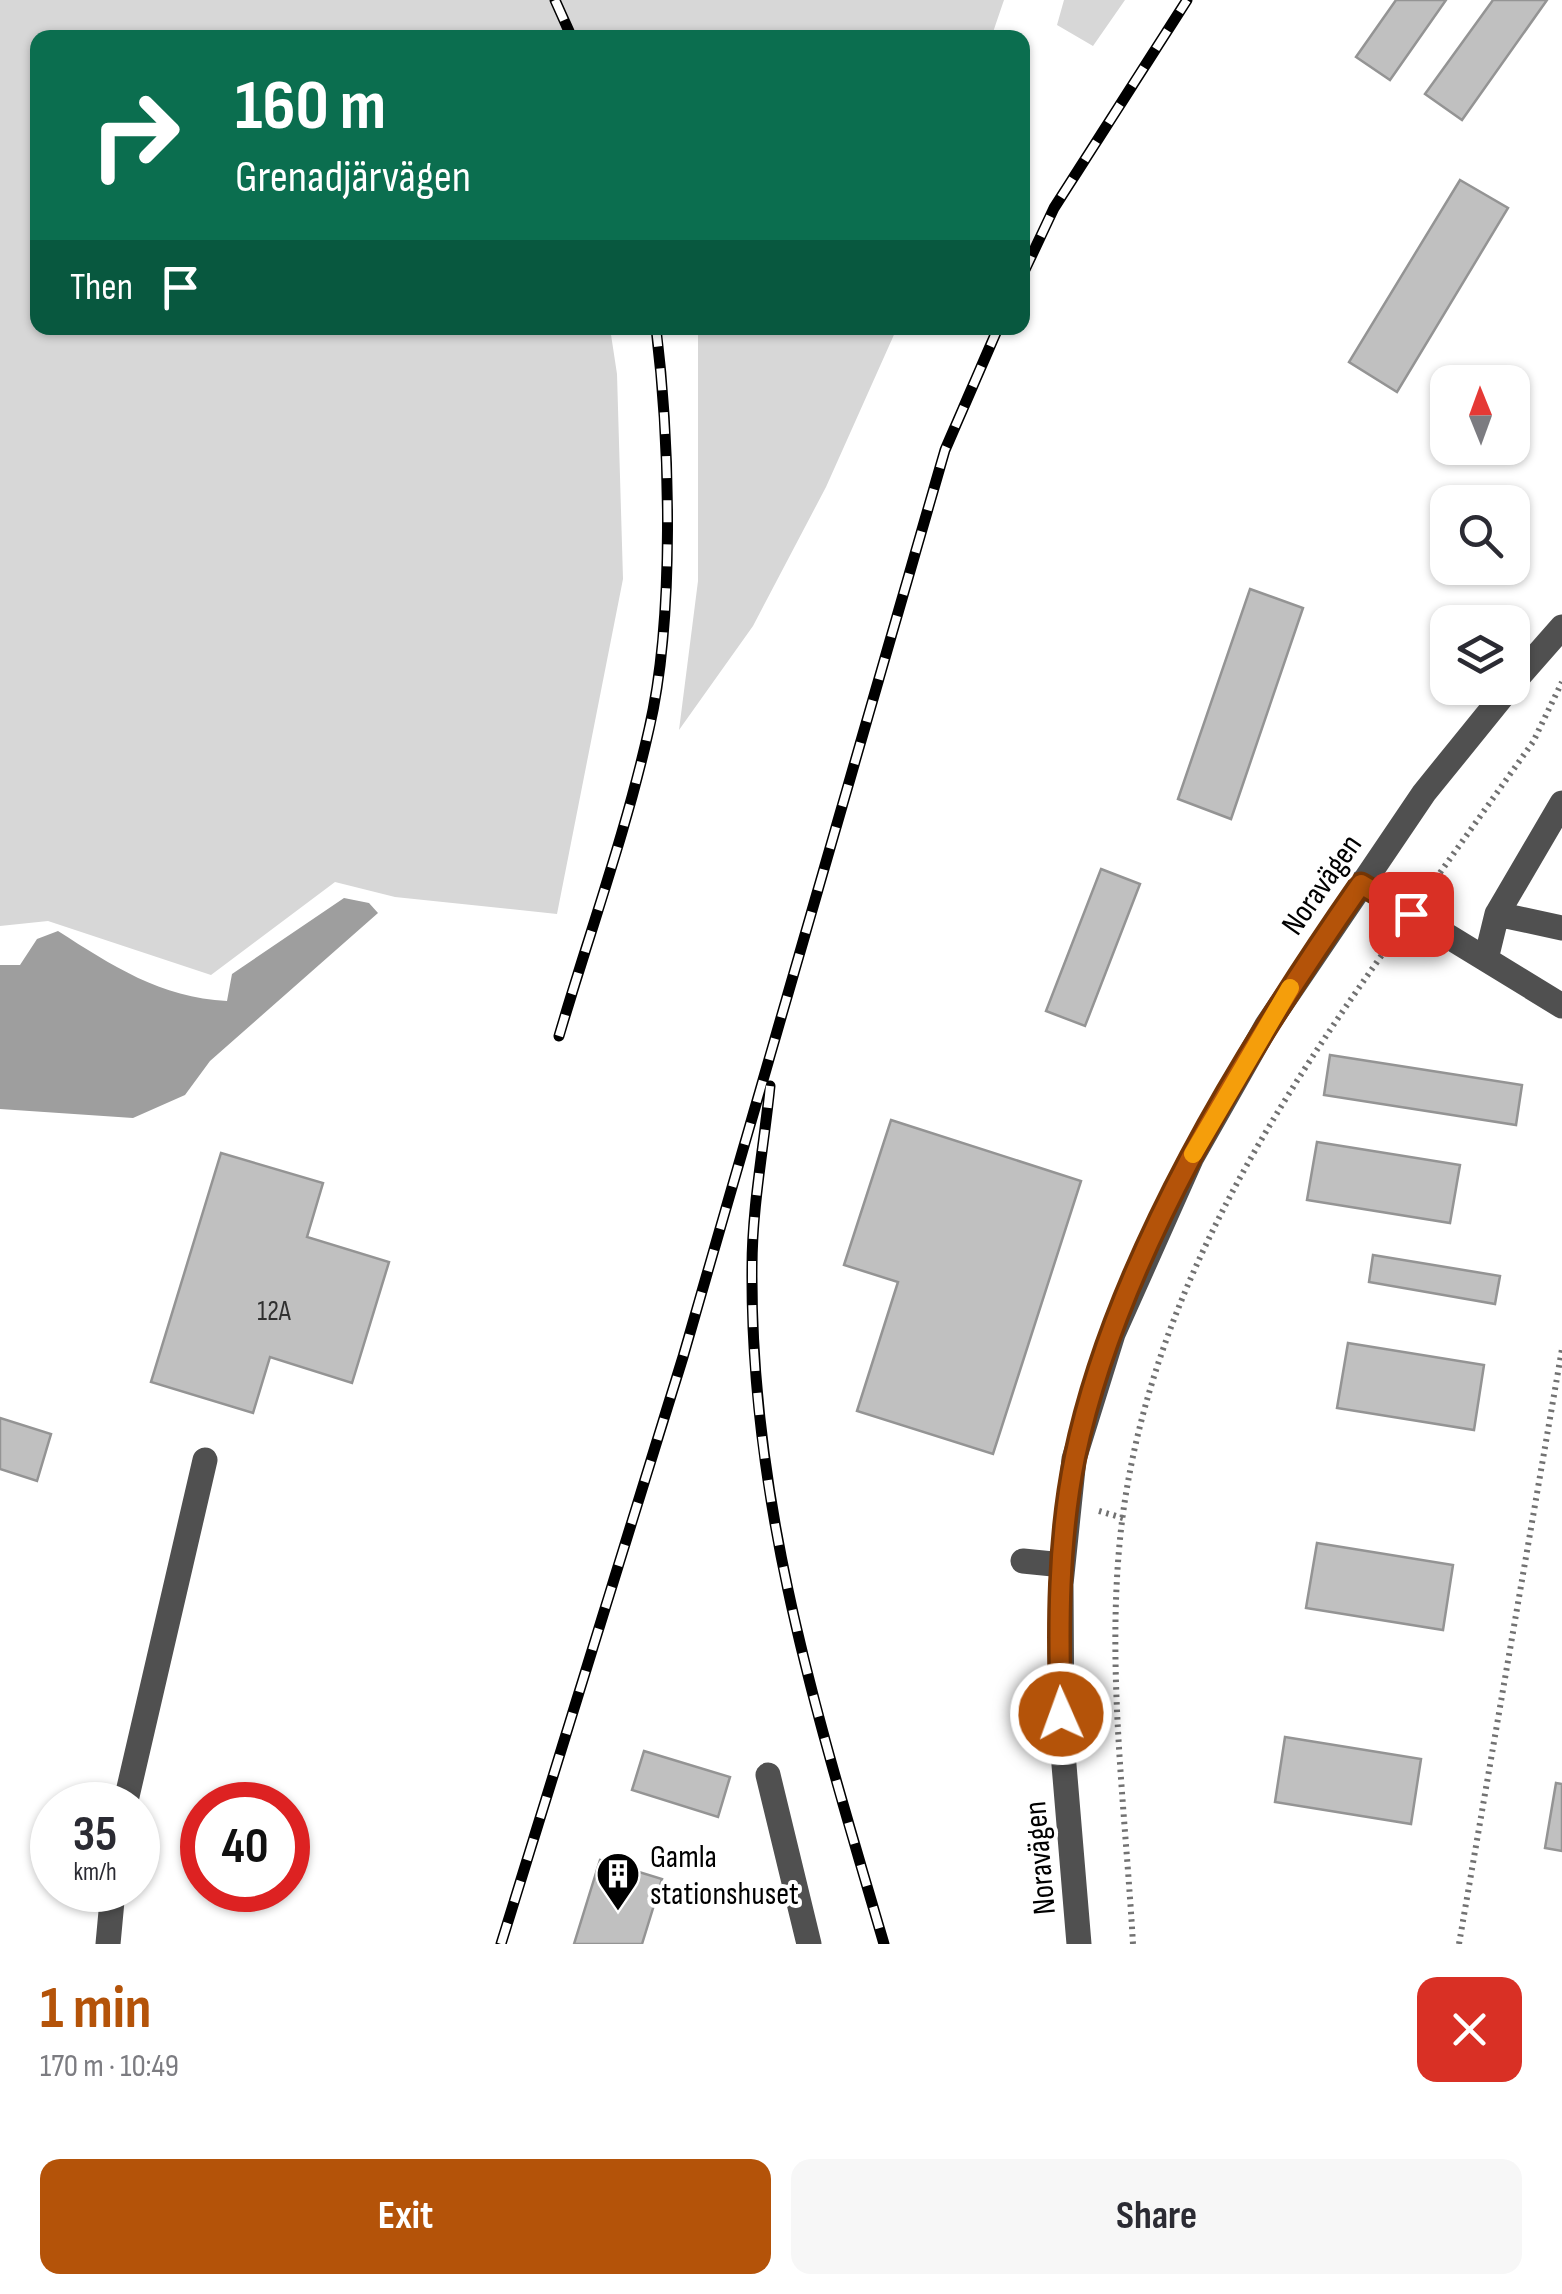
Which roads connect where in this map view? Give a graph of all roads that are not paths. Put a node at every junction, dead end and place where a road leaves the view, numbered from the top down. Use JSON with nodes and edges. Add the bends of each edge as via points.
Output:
{"nodes":[{"id":1,"x":1562,"y":626,"type":"edge"},
{"id":2,"x":1530,"y":664,"type":"edge"},
{"id":3,"x":1496,"y":705,"type":"edge"},
{"id":4,"x":1562,"y":804,"type":"edge"},
{"id":5,"x":1361,"y":884,"type":"junction"},
{"id":6,"x":1497,"y":914,"type":"junction"},
{"id":7,"x":1562,"y":928,"type":"edge"},
{"id":8,"x":1486,"y":959,"type":"junction"},
{"id":9,"x":1562,"y":1006,"type":"edge"},
{"id":10,"x":204,"y":1460,"type":"dead end"},
{"id":11,"x":1023,"y":1561,"type":"dead end"},
{"id":12,"x":1062,"y":1565,"type":"junction"},
{"id":13,"x":768,"y":1775,"type":"dead end"},
{"id":14,"x":130,"y":1782,"type":"edge"},
{"id":15,"x":111,"y":1912,"type":"edge"},
{"id":16,"x":108,"y":1944,"type":"edge"},
{"id":17,"x":809,"y":1944,"type":"edge"},
{"id":18,"x":1079,"y":1944,"type":"edge"}],
"edges":[{"from":1,"to":2,"type":"street","name":"Noravägen"},
{"from":3,"to":5,"type":"street","name":"Noravägen"},
{"from":4,"to":6,"type":"street"},
{"from":5,"to":8,"type":"street"},
{"from":5,"to":12,"type":"street","name":"Noravägen","via":[[1266,1025],[1161,1220],[1089,1403],[1074,1458]]},
{"from":6,"to":7,"type":"street"},
{"from":6,"to":8,"type":"street"},
{"from":8,"to":9,"type":"street"},
{"from":10,"to":14,"type":"street"},
{"from":11,"to":12,"type":"street"},
{"from":12,"to":18,"type":"street","name":"Noravägen","via":[[1062,1741]]},
{"from":13,"to":17,"type":"street"},
{"from":15,"to":16,"type":"street"}]}
